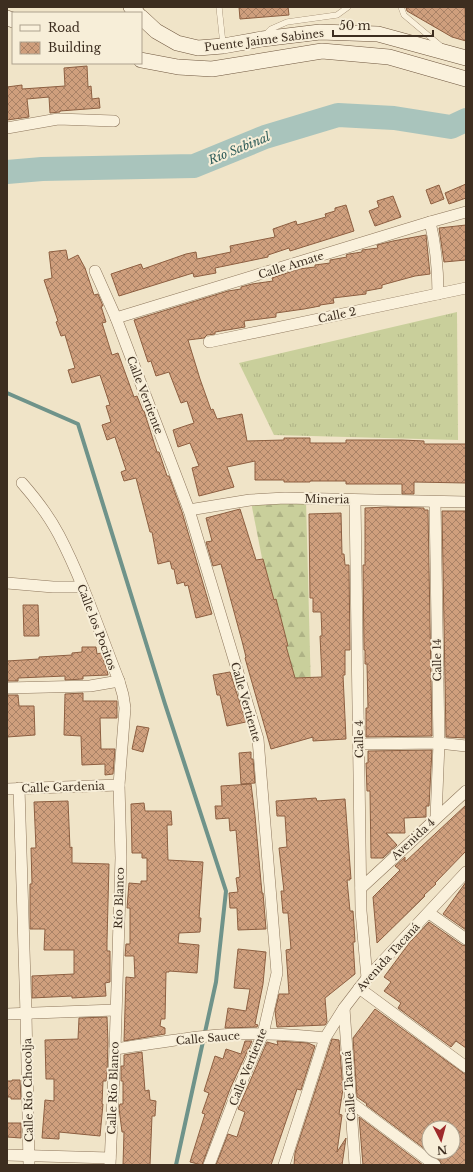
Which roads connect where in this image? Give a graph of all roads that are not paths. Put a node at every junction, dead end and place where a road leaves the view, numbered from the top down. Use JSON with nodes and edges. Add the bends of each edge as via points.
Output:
{"nodes":[{"id":1,"x":220,"y":7,"type":"edge"},
{"id":2,"x":348,"y":7,"type":"edge"},
{"id":3,"x":401,"y":7,"type":"edge"},
{"id":4,"x":142,"y":18,"type":"edge"},
{"id":5,"x":262,"y":39,"type":"junction"},
{"id":6,"x":223,"y":46,"type":"junction"},
{"id":7,"x":449,"y":52,"type":"junction"},
{"id":8,"x":466,"y":58,"type":"edge"},
{"id":9,"x":142,"y":60,"type":"edge"},
{"id":10,"x":466,"y":79,"type":"edge"},
{"id":11,"x":114,"y":121,"type":"dead end"},
{"id":12,"x":7,"y":128,"type":"edge"},
{"id":13,"x":466,"y":212,"type":"edge"},
{"id":14,"x":430,"y":222,"type":"junction"},
{"id":15,"x":95,"y":271,"type":"dead end"},
{"id":16,"x":466,"y":288,"type":"edge"},
{"id":17,"x":438,"y":294,"type":"junction"},
{"id":18,"x":116,"y":318,"type":"junction"},
{"id":19,"x":209,"y":342,"type":"dead end"},
{"id":20,"x":22,"y":482,"type":"dead end"},
{"id":21,"x":355,"y":500,"type":"junction"},
{"id":22,"x":435,"y":502,"type":"junction"},
{"id":23,"x":466,"y":502,"type":"edge"},
{"id":24,"x":189,"y":510,"type":"junction"},
{"id":25,"x":7,"y":583,"type":"edge"},
{"id":26,"x":82,"y":587,"type":"junction"},
{"id":27,"x":119,"y":681,"type":"junction"},
{"id":28,"x":7,"y":688,"type":"edge"},
{"id":29,"x":439,"y":743,"type":"junction"},
{"id":30,"x":359,"y":744,"type":"junction"},
{"id":31,"x":466,"y":746,"type":"edge"},
{"id":32,"x":119,"y":785,"type":"junction"},
{"id":33,"x":19,"y":788,"type":"junction"},
{"id":34,"x":7,"y":789,"type":"edge"},
{"id":35,"x":466,"y":791,"type":"edge"},
{"id":36,"x":436,"y":818,"type":"junction"},
{"id":37,"x":466,"y":872,"type":"edge"},
{"id":38,"x":361,"y":888,"type":"junction"},
{"id":39,"x":429,"y":913,"type":"junction"},
{"id":40,"x":466,"y":939,"type":"edge"},
{"id":41,"x":367,"y":978,"type":"junction"},
{"id":42,"x":359,"y":988,"type":"junction"},
{"id":43,"x":344,"y":1008,"type":"junction"},
{"id":44,"x":115,"y":1010,"type":"junction"},
{"id":45,"x":7,"y":1014,"type":"edge"},
{"id":46,"x":26,"y":1014,"type":"junction"},
{"id":47,"x":263,"y":1034,"type":"junction"},
{"id":48,"x":325,"y":1038,"type":"junction"},
{"id":49,"x":115,"y":1049,"type":"junction"},
{"id":50,"x":466,"y":1067,"type":"edge"},
{"id":51,"x":349,"y":1101,"type":"junction"},
{"id":52,"x":7,"y":1155,"type":"edge"},
{"id":53,"x":29,"y":1160,"type":"edge"},
{"id":54,"x":110,"y":1162,"type":"edge"},
{"id":55,"x":209,"y":1165,"type":"edge"},
{"id":56,"x":284,"y":1165,"type":"edge"},
{"id":57,"x":355,"y":1165,"type":"edge"},
{"id":58,"x":435,"y":1165,"type":"edge"}],
"edges":[{"from":1,"to":6,"type":"lane"},
{"from":2,"to":5,"type":"lane","via":[[337,15],[287,22],[271,29]]},
{"from":3,"to":7,"type":"lane","via":[[404,14]]},
{"from":4,"to":6,"type":"main road","name":"Puente Jaime Sabines","via":[[156,31],[177,43],[198,48]]},
{"from":5,"to":6,"type":"main road","name":"Puente Jaime Sabines"},
{"from":5,"to":7,"type":"main road","name":"Puente Jaime Sabines","via":[[320,32],[378,34]]},
{"from":7,"to":8,"type":"main road","name":"Puente Jaime Sabines"},
{"from":9,"to":10,"type":"main road","name":"Puente Jaime Sabines","via":[[178,68],[212,69],[322,51],[389,57]]},
{"from":11,"to":12,"type":"street","via":[[58,119]]},
{"from":13,"to":14,"type":"street","name":"Calle Amate"},
{"from":14,"to":17,"type":"street","via":[[438,269]]},
{"from":14,"to":18,"type":"street","name":"Calle Amate"},
{"from":15,"to":18,"type":"street","name":"Calle Vertiente"},
{"from":16,"to":17,"type":"street","name":"Calle 2"},
{"from":17,"to":19,"type":"street","name":"Calle 2"},
{"from":18,"to":24,"type":"street","name":"Calle Vertiente"},
{"from":20,"to":26,"type":"street","name":"Calle los Pocitos","via":[[59,535]]},
{"from":21,"to":22,"type":"street","name":"Mineria"},
{"from":21,"to":24,"type":"street","name":"Mineria","via":[[250,500]]},
{"from":21,"to":30,"type":"street","name":"Calle 4"},
{"from":22,"to":23,"type":"street","name":"Mineria"},
{"from":22,"to":29,"type":"street","name":"Calle 14"},
{"from":24,"to":47,"type":"street","name":"Calle Vertiente","via":[[258,739],[277,973]]},
{"from":25,"to":26,"type":"street"},
{"from":26,"to":27,"type":"street","name":"Calle los Pocitos"},
{"from":27,"to":28,"type":"street","via":[[90,686]]},
{"from":27,"to":32,"type":"street","name":"Calle los Pocitos","via":[[125,708]]},
{"from":29,"to":30,"type":"street"},
{"from":29,"to":31,"type":"street"},
{"from":29,"to":36,"type":"street","name":"Calle 14"},
{"from":30,"to":38,"type":"street","name":"Calle 4"},
{"from":32,"to":33,"type":"street","name":"Calle Gardenia"},
{"from":32,"to":44,"type":"street","name":"Río Blanco","via":[[121,858]]},
{"from":33,"to":34,"type":"street","name":"Calle Gardenia"},
{"from":33,"to":46,"type":"street","name":"Calle Río Chocolja"},
{"from":35,"to":36,"type":"street","name":"Avenida 4"},
{"from":36,"to":38,"type":"street","name":"Avenida 4"},
{"from":37,"to":39,"type":"street","name":"Avenida Tacaná"},
{"from":38,"to":41,"type":"street","name":"Calle 4"},
{"from":39,"to":40,"type":"street"},
{"from":39,"to":41,"type":"street","name":"Avenida Tacaná"},
{"from":41,"to":42,"type":"street","name":"Avenida Tacaná"},
{"from":42,"to":43,"type":"street","name":"Avenida Tacaná"},
{"from":42,"to":50,"type":"street"},
{"from":43,"to":48,"type":"street","name":"Avenida Tacaná"},
{"from":43,"to":51,"type":"street","name":"Calle Tacaná"},
{"from":44,"to":46,"type":"street"},
{"from":44,"to":49,"type":"street","name":"Calle Río Blanco"},
{"from":45,"to":46,"type":"street"},
{"from":46,"to":53,"type":"street","name":"Calle Río Chocolja"},
{"from":47,"to":48,"type":"street","name":"Calle Sauce"},
{"from":47,"to":49,"type":"street","name":"Calle Sauce","via":[[185,1039]]},
{"from":47,"to":55,"type":"street","name":"Calle Vertiente"},
{"from":48,"to":56,"type":"street","name":"Avenida Tacaná"},
{"from":49,"to":54,"type":"street","name":"Calle Río Blanco"},
{"from":51,"to":57,"type":"street","name":"Calle Tacaná"},
{"from":51,"to":58,"type":"street"},
{"from":52,"to":53,"type":"street"},
{"from":53,"to":54,"type":"street"}]}
